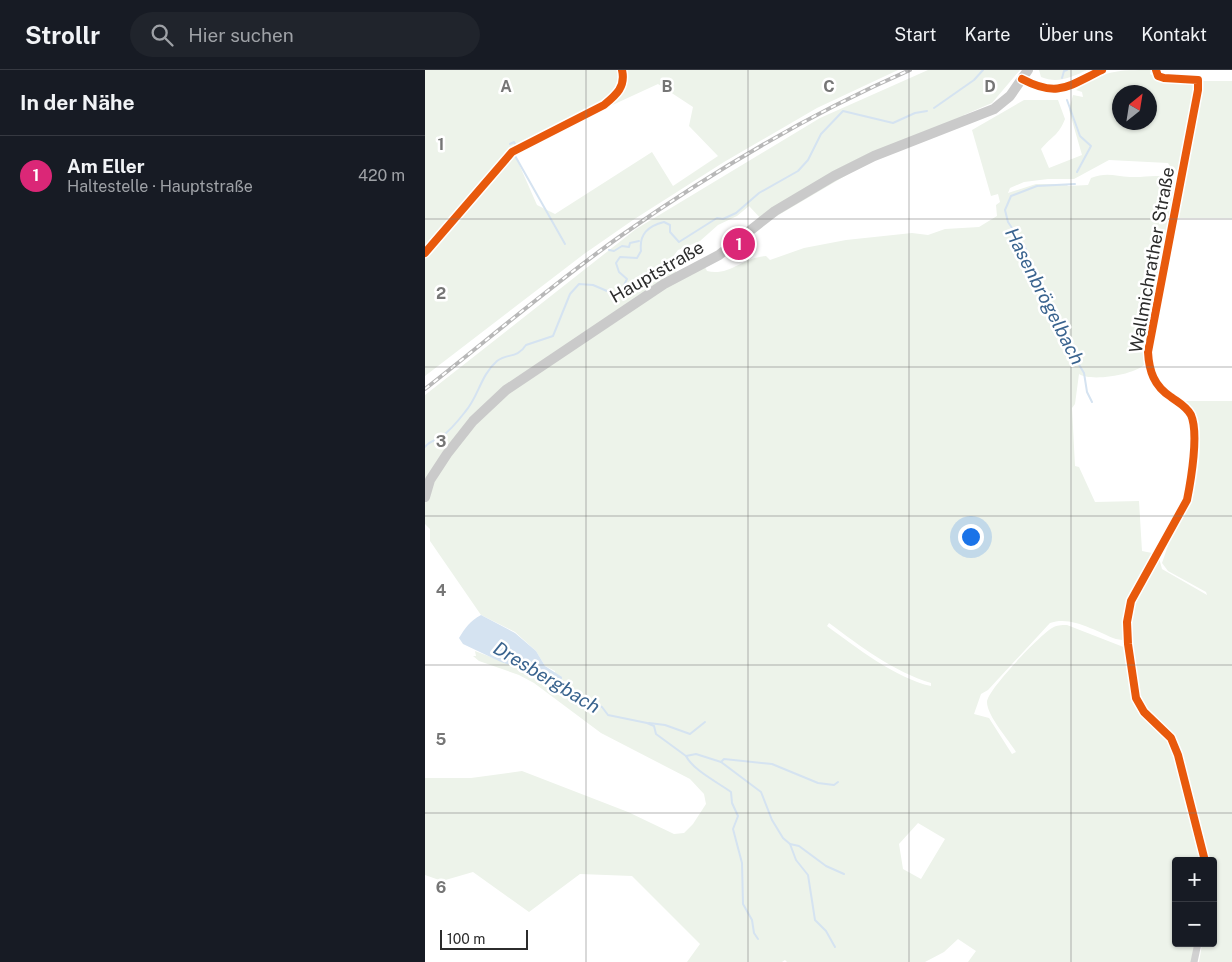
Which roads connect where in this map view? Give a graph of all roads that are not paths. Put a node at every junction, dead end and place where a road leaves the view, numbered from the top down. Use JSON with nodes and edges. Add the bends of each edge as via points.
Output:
{"nodes":[{"id":1,"x":622,"y":70,"type":"edge"},
{"id":2,"x":1028,"y":70,"type":"edge"},
{"id":3,"x":1102,"y":70,"type":"edge"},
{"id":4,"x":1156,"y":70,"type":"edge"},
{"id":5,"x":1022,"y":80,"type":"junction"},
{"id":6,"x":425,"y":253,"type":"edge"},
{"id":7,"x":425,"y":497,"type":"edge"},
{"id":8,"x":1204,"y":857,"type":"edge"},
{"id":9,"x":1197,"y":947,"type":"edge"},
{"id":10,"x":1194,"y":962,"type":"edge"}],
"edges":[{"from":1,"to":6,"type":"street","via":[[623,83],[605,105],[508,156]]},
{"from":2,"to":5,"type":"main road","name":"Hauptstraße"},
{"from":3,"to":5,"type":"street","via":[[1051,91]]},
{"from":4,"to":8,"type":"street","name":"Wallmichrather Straße","via":[[1158,76],[1164,78],[1199,80],[1148,352],[1151,374],[1157,384],[1183,404],[1194,425],[1187,500],[1131,601],[1127,622],[1128,644],[1136,698],[1144,712],[1171,738]]},
{"from":5,"to":7,"type":"main road","name":"Hauptstraße","via":[[994,109],[874,156],[834,176],[783,207],[719,255],[664,284],[506,390],[473,421],[447,454],[430,480]]},
{"from":9,"to":10,"type":"street"}]}
